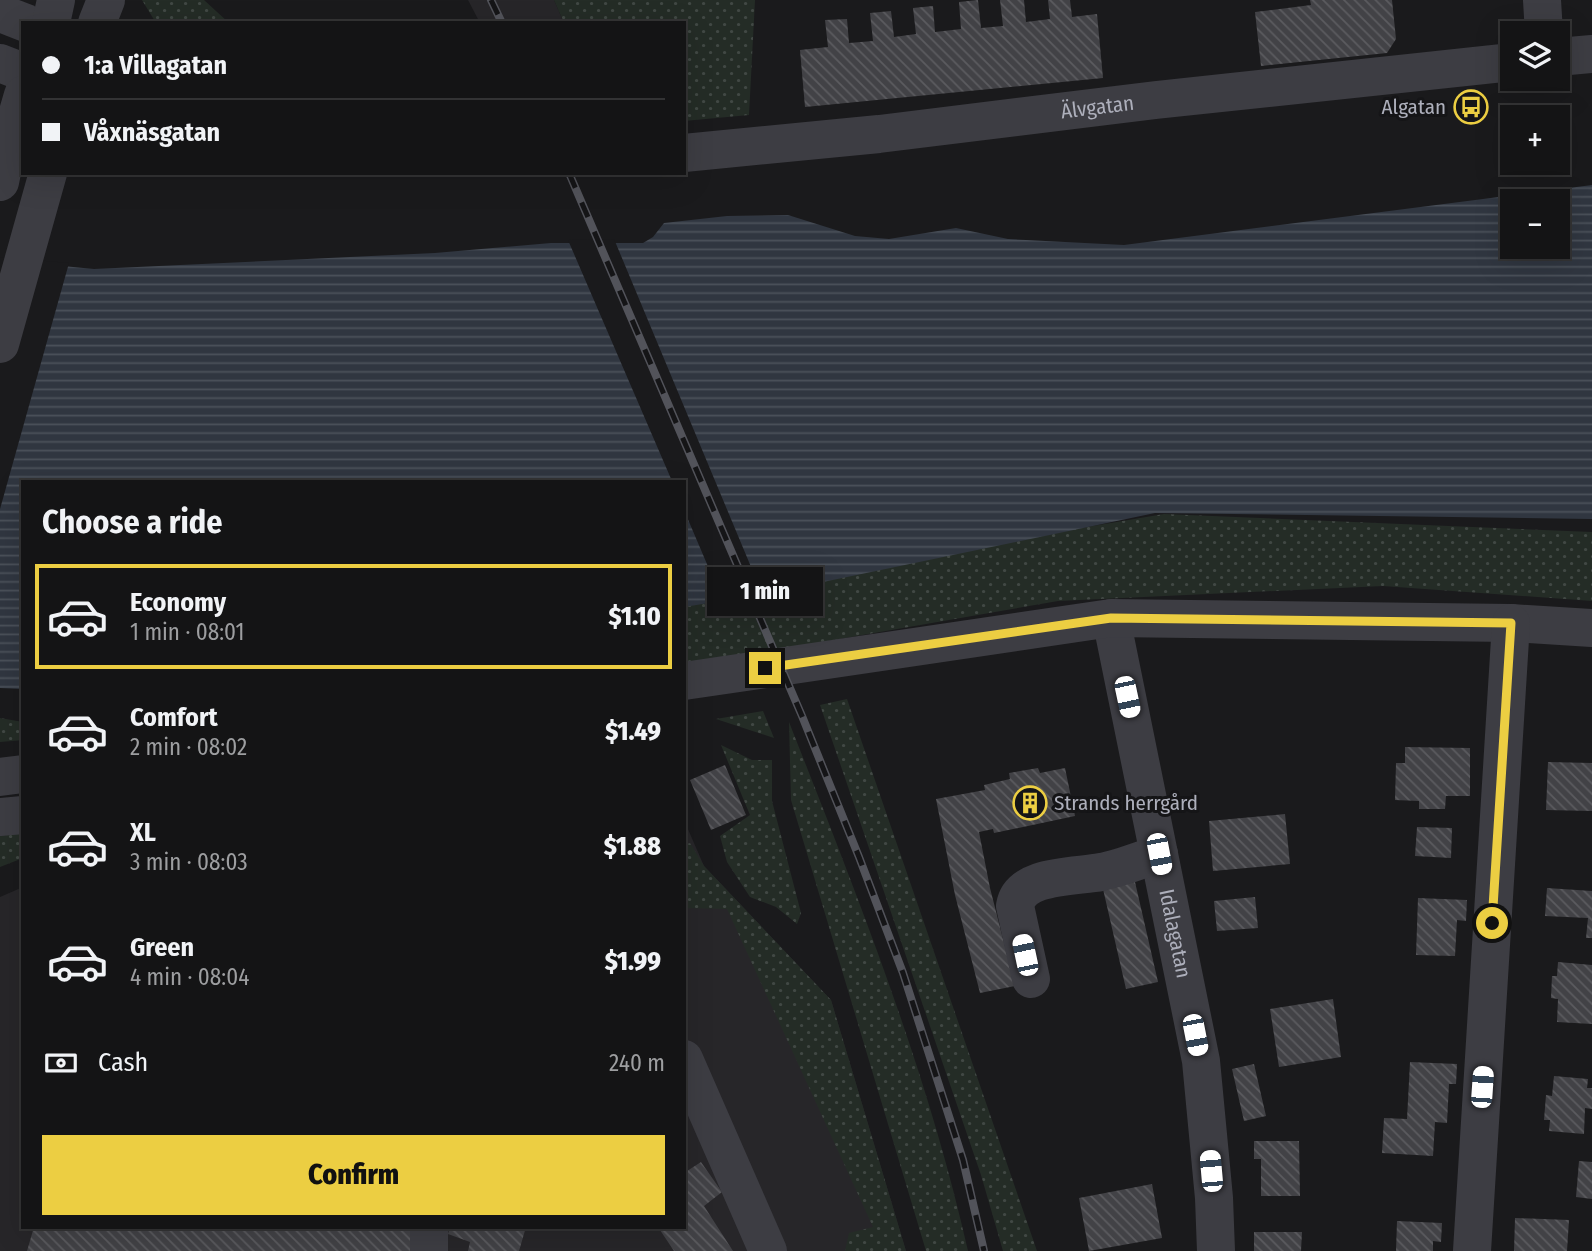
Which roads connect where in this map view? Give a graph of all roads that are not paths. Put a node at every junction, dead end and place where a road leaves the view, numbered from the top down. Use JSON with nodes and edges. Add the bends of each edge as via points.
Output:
{"nodes":[{"id":1,"x":57,"y":0,"type":"edge"},
{"id":2,"x":106,"y":0,"type":"edge"},
{"id":3,"x":1542,"y":0,"type":"edge"},
{"id":4,"x":0,"y":13,"type":"edge"},
{"id":5,"x":21,"y":21,"type":"edge"},
{"id":6,"x":52,"y":21,"type":"edge"},
{"id":7,"x":98,"y":21,"type":"edge"},
{"id":8,"x":1543,"y":21,"type":"edge"},
{"id":9,"x":1592,"y":54,"type":"edge"},
{"id":10,"x":1570,"y":56,"type":"edge"},
{"id":11,"x":0,"y":63,"type":"edge"},
{"id":12,"x":1500,"y":63,"type":"edge"},
{"id":13,"x":21,"y":71,"type":"edge"},
{"id":14,"x":21,"y":101,"type":"edge"},
{"id":15,"x":686,"y":153,"type":"edge"},
{"id":16,"x":2,"y":159,"type":"edge"},
{"id":17,"x":45,"y":193,"type":"edge"},
{"id":18,"x":0,"y":344,"type":"edge"},
{"id":19,"x":1111,"y":618,"type":"junction"},
{"id":20,"x":1511,"y":623,"type":"junction"},
{"id":21,"x":1592,"y":628,"type":"edge"},
{"id":22,"x":686,"y":681,"type":"edge"},
{"id":23,"x":1159,"y":854,"type":"junction"},
{"id":24,"x":1031,"y":979,"type":"dead end"},
{"id":25,"x":686,"y":1064,"type":"edge"},
{"id":26,"x":429,"y":1229,"type":"edge"},
{"id":27,"x":429,"y":1251,"type":"edge"},
{"id":28,"x":768,"y":1251,"type":"edge"},
{"id":29,"x":1216,"y":1251,"type":"edge"},
{"id":30,"x":1472,"y":1251,"type":"edge"}],
"edges":[{"from":1,"to":6,"type":"street"},
{"from":2,"to":7,"type":"street"},
{"from":3,"to":8,"type":"street"},
{"from":4,"to":5,"type":"street"},
{"from":9,"to":10,"type":"street"},
{"from":11,"to":13,"type":"street"},
{"from":12,"to":15,"type":"street","name":"Älvgatan"},
{"from":14,"to":16,"type":"street"},
{"from":17,"to":18,"type":"street"},
{"from":19,"to":20,"type":"street"},
{"from":19,"to":22,"type":"street"},
{"from":19,"to":23,"type":"street","name":"Idalagatan"},
{"from":20,"to":21,"type":"street"},
{"from":20,"to":30,"type":"street"},
{"from":23,"to":24,"type":"street","via":[[1101,872],[1053,878],[1016,896],[1014,906]]},
{"from":23,"to":29,"type":"street","name":"Idalagatan","via":[[1201,1061]]},
{"from":25,"to":28,"type":"street"},
{"from":26,"to":27,"type":"street"}]}
